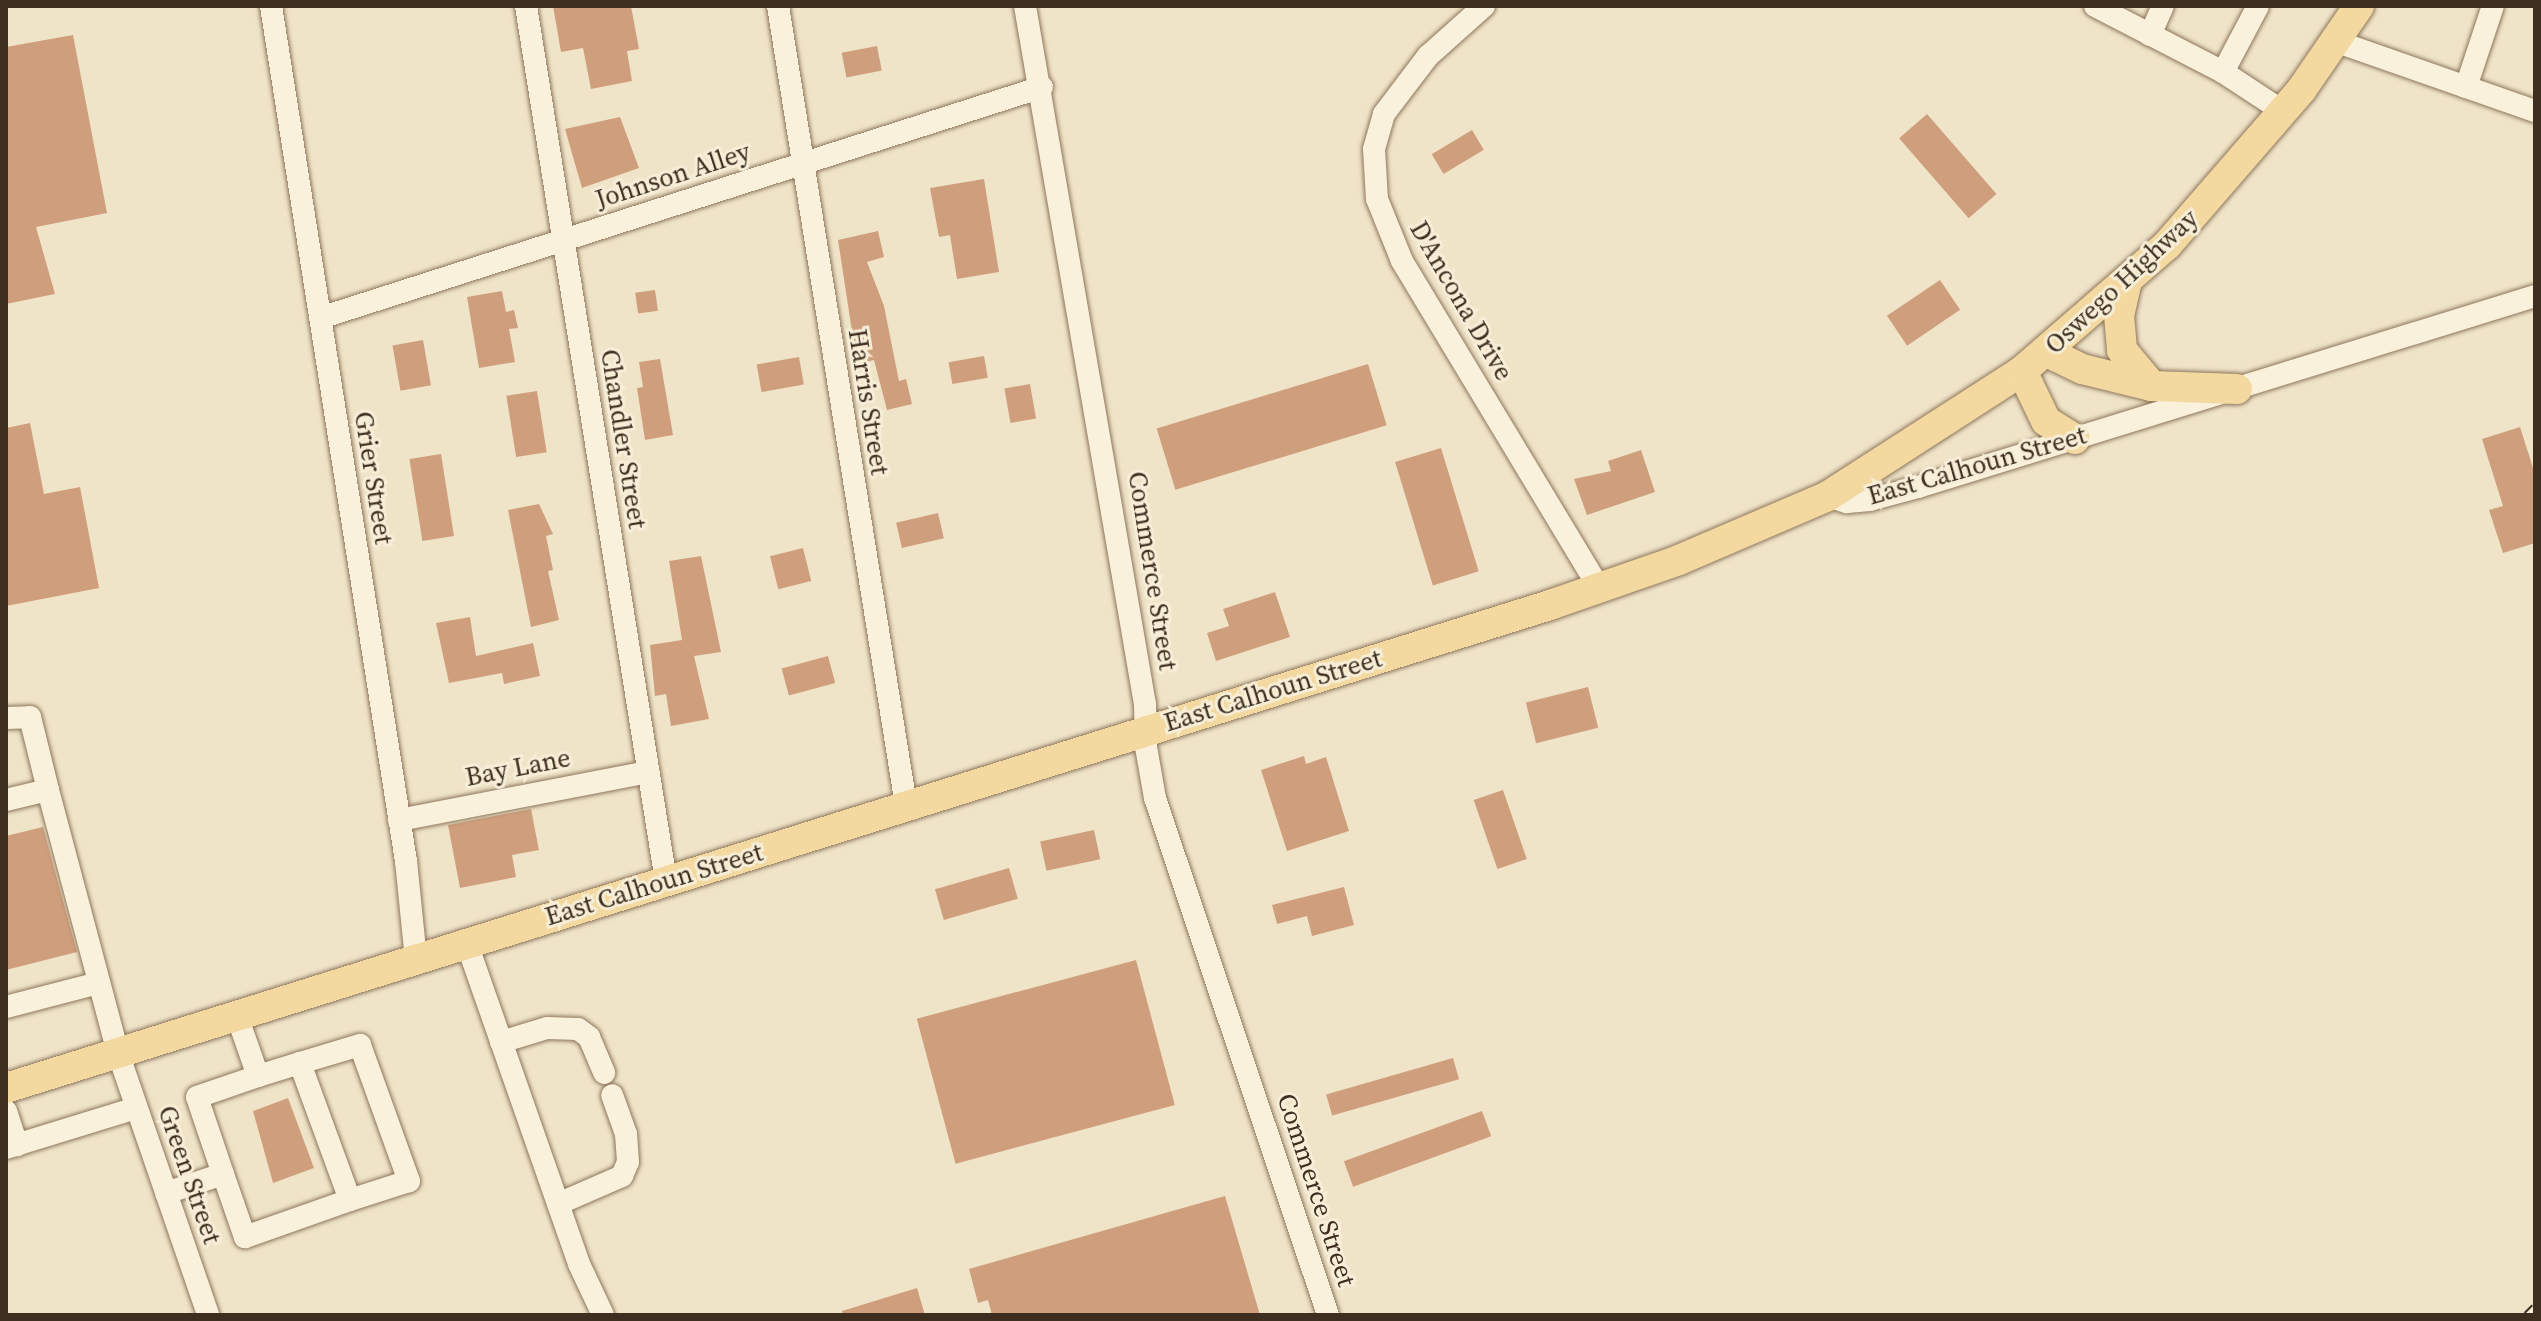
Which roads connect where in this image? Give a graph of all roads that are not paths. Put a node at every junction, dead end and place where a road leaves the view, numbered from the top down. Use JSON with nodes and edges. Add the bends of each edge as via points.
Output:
{"nodes":[{"id":1,"x":271,"y":6,"type":"edge"},
{"id":2,"x":526,"y":6,"type":"edge"},
{"id":3,"x":778,"y":6,"type":"edge"},
{"id":4,"x":1025,"y":6,"type":"edge"},
{"id":5,"x":1484,"y":6,"type":"edge"},
{"id":6,"x":2095,"y":6,"type":"edge"},
{"id":7,"x":2163,"y":6,"type":"edge"},
{"id":8,"x":2258,"y":6,"type":"edge"},
{"id":9,"x":2359,"y":6,"type":"edge"},
{"id":10,"x":2493,"y":6,"type":"edge"},
{"id":11,"x":2150,"y":35,"type":"junction"},
{"id":12,"x":2335,"y":41,"type":"junction"},
{"id":13,"x":2223,"y":72,"type":"junction"},
{"id":14,"x":1042,"y":87,"type":"junction"},
{"id":15,"x":2466,"y":87,"type":"junction"},
{"id":16,"x":2535,"y":111,"type":"edge"},
{"id":17,"x":2284,"y":112,"type":"junction"},
{"id":18,"x":803,"y":164,"type":"junction"},
{"id":19,"x":563,"y":241,"type":"junction"},
{"id":20,"x":2127,"y":281,"type":"junction"},
{"id":21,"x":2535,"y":296,"type":"edge"},
{"id":22,"x":320,"y":318,"type":"junction"},
{"id":23,"x":2047,"y":352,"type":"junction"},
{"id":24,"x":2022,"y":371,"type":"junction"},
{"id":25,"x":2152,"y":386,"type":"junction"},
{"id":26,"x":2237,"y":389,"type":"junction"},
{"id":27,"x":2075,"y":439,"type":"junction"},
{"id":28,"x":1828,"y":496,"type":"junction"},
{"id":29,"x":1599,"y":588,"type":"junction"},
{"id":30,"x":6,"y":718,"type":"edge"},
{"id":31,"x":1145,"y":731,"type":"junction"},
{"id":32,"x":648,"y":772,"type":"junction"},
{"id":33,"x":48,"y":790,"type":"junction"},
{"id":34,"x":6,"y":800,"type":"edge"},
{"id":35,"x":906,"y":805,"type":"junction"},
{"id":36,"x":399,"y":820,"type":"junction"},
{"id":37,"x":666,"y":881,"type":"junction"},
{"id":38,"x":467,"y":944,"type":"junction"},
{"id":39,"x":416,"y":960,"type":"junction"},
{"id":40,"x":99,"y":983,"type":"junction"},
{"id":41,"x":6,"y":1007,"type":"edge"},
{"id":42,"x":237,"y":1016,"type":"junction"},
{"id":43,"x":501,"y":1042,"type":"junction"},
{"id":44,"x":118,"y":1053,"type":"junction"},
{"id":45,"x":300,"y":1063,"type":"junction"},
{"id":46,"x":604,"y":1073,"type":"dead end"},
{"id":47,"x":258,"y":1076,"type":"junction"},
{"id":48,"x":6,"y":1088,"type":"edge"},
{"id":49,"x":612,"y":1095,"type":"dead end"},
{"id":50,"x":136,"y":1108,"type":"junction"},
{"id":51,"x":6,"y":1111,"type":"edge"},
{"id":52,"x":12,"y":1146,"type":"edge"},
{"id":53,"x":223,"y":1174,"type":"junction"},
{"id":54,"x":166,"y":1193,"type":"junction"},
{"id":55,"x":350,"y":1200,"type":"junction"},
{"id":56,"x":558,"y":1204,"type":"junction"},
{"id":57,"x":208,"y":1315,"type":"edge"},
{"id":58,"x":603,"y":1315,"type":"edge"},
{"id":59,"x":1328,"y":1315,"type":"edge"}],
"edges":[{"from":1,"to":22,"type":"street","name":"Grier Street"},
{"from":2,"to":19,"type":"street","name":"Chandler Street"},
{"from":3,"to":18,"type":"street","name":"Harris Street"},
{"from":4,"to":14,"type":"street","name":"Commerce Street"},
{"from":5,"to":29,"type":"street","name":"D'Ancona Drive","via":[[1428,56],[1384,114],[1374,149],[1377,199],[1402,261]]},
{"from":6,"to":11,"type":"street"},
{"from":7,"to":11,"type":"street"},
{"from":8,"to":13,"type":"street"},
{"from":9,"to":12,"type":"main road","name":"Oswego Highway"},
{"from":10,"to":15,"type":"street"},
{"from":11,"to":13,"type":"street"},
{"from":12,"to":15,"type":"street"},
{"from":12,"to":17,"type":"main road","name":"Oswego Highway"},
{"from":13,"to":17,"type":"street"},
{"from":14,"to":18,"type":"street","name":"Johnson Alley"},
{"from":14,"to":31,"type":"street","name":"Commerce Street","via":[[1145,704]]},
{"from":15,"to":16,"type":"street"},
{"from":17,"to":20,"type":"main road","name":"Oswego Highway","via":[[2194,216]]},
{"from":18,"to":19,"type":"street","name":"Johnson Alley"},
{"from":18,"to":35,"type":"street","name":"Harris Street"},
{"from":19,"to":22,"type":"street","name":"Johnson Alley"},
{"from":19,"to":32,"type":"street","name":"Chandler Street"},
{"from":20,"to":23,"type":"main road","name":"Oswego Highway"},
{"from":20,"to":25,"type":"main road","via":[[2119,315],[2122,350]]},
{"from":21,"to":26,"type":"street","name":"East Calhoun Street"},
{"from":22,"to":36,"type":"street","name":"Grier Street"},
{"from":23,"to":24,"type":"main road","name":"Oswego Highway"},
{"from":23,"to":25,"type":"main road","via":[[2082,369]]},
{"from":24,"to":27,"type":"main road","via":[[2046,421]]},
{"from":24,"to":28,"type":"main road","name":"Oswego Highway"},
{"from":25,"to":26,"type":"main road"},
{"from":26,"to":27,"type":"street","name":"East Calhoun Street"},
{"from":27,"to":28,"type":"street","name":"East Calhoun Street","via":[[1870,500],[1847,502]]},
{"from":28,"to":29,"type":"main road","name":"East Calhoun Street"},
{"from":29,"to":31,"type":"main road","name":"East Calhoun Street"},
{"from":30,"to":33,"type":"street","name":"Green Street","via":[[30,717]]},
{"from":31,"to":35,"type":"main road","name":"East Calhoun Street"},
{"from":31,"to":59,"type":"street","name":"Commerce Street","via":[[1155,798]]},
{"from":32,"to":36,"type":"street","name":"Bay Lane"},
{"from":32,"to":37,"type":"street","name":"Chandler Street"},
{"from":33,"to":34,"type":"street"},
{"from":33,"to":40,"type":"street","name":"Green Street"},
{"from":35,"to":37,"type":"main road","name":"East Calhoun Street"},
{"from":36,"to":39,"type":"street","name":"Grier Street"},
{"from":37,"to":38,"type":"main road","name":"East Calhoun Street"},
{"from":38,"to":39,"type":"main road","name":"East Calhoun Street"},
{"from":38,"to":43,"type":"street"},
{"from":39,"to":42,"type":"main road","name":"East Calhoun Street"},
{"from":40,"to":41,"type":"street"},
{"from":40,"to":44,"type":"street","name":"Green Street"},
{"from":42,"to":44,"type":"main road","name":"East Calhoun Street"},
{"from":42,"to":47,"type":"street"},
{"from":43,"to":46,"type":"street","via":[[547,1028],[578,1029],[589,1037]]},
{"from":43,"to":56,"type":"street"},
{"from":44,"to":48,"type":"main road","name":"East Calhoun Street"},
{"from":44,"to":50,"type":"street","name":"Green Street"},
{"from":45,"to":47,"type":"street"},
{"from":45,"to":55,"type":"street"},
{"from":45,"to":55,"type":"street","via":[[360,1045],[405,1167],[409,1181]]},
{"from":47,"to":53,"type":"street","via":[[197,1097]]},
{"from":49,"to":56,"type":"street","via":[[626,1134],[628,1162],[622,1176]]},
{"from":50,"to":52,"type":"street"},
{"from":50,"to":54,"type":"street","name":"Green Street"},
{"from":51,"to":52,"type":"street"},
{"from":53,"to":54,"type":"street"},
{"from":53,"to":55,"type":"street","via":[[245,1237]]},
{"from":54,"to":57,"type":"street","name":"Green Street"},
{"from":56,"to":58,"type":"street"}]}
